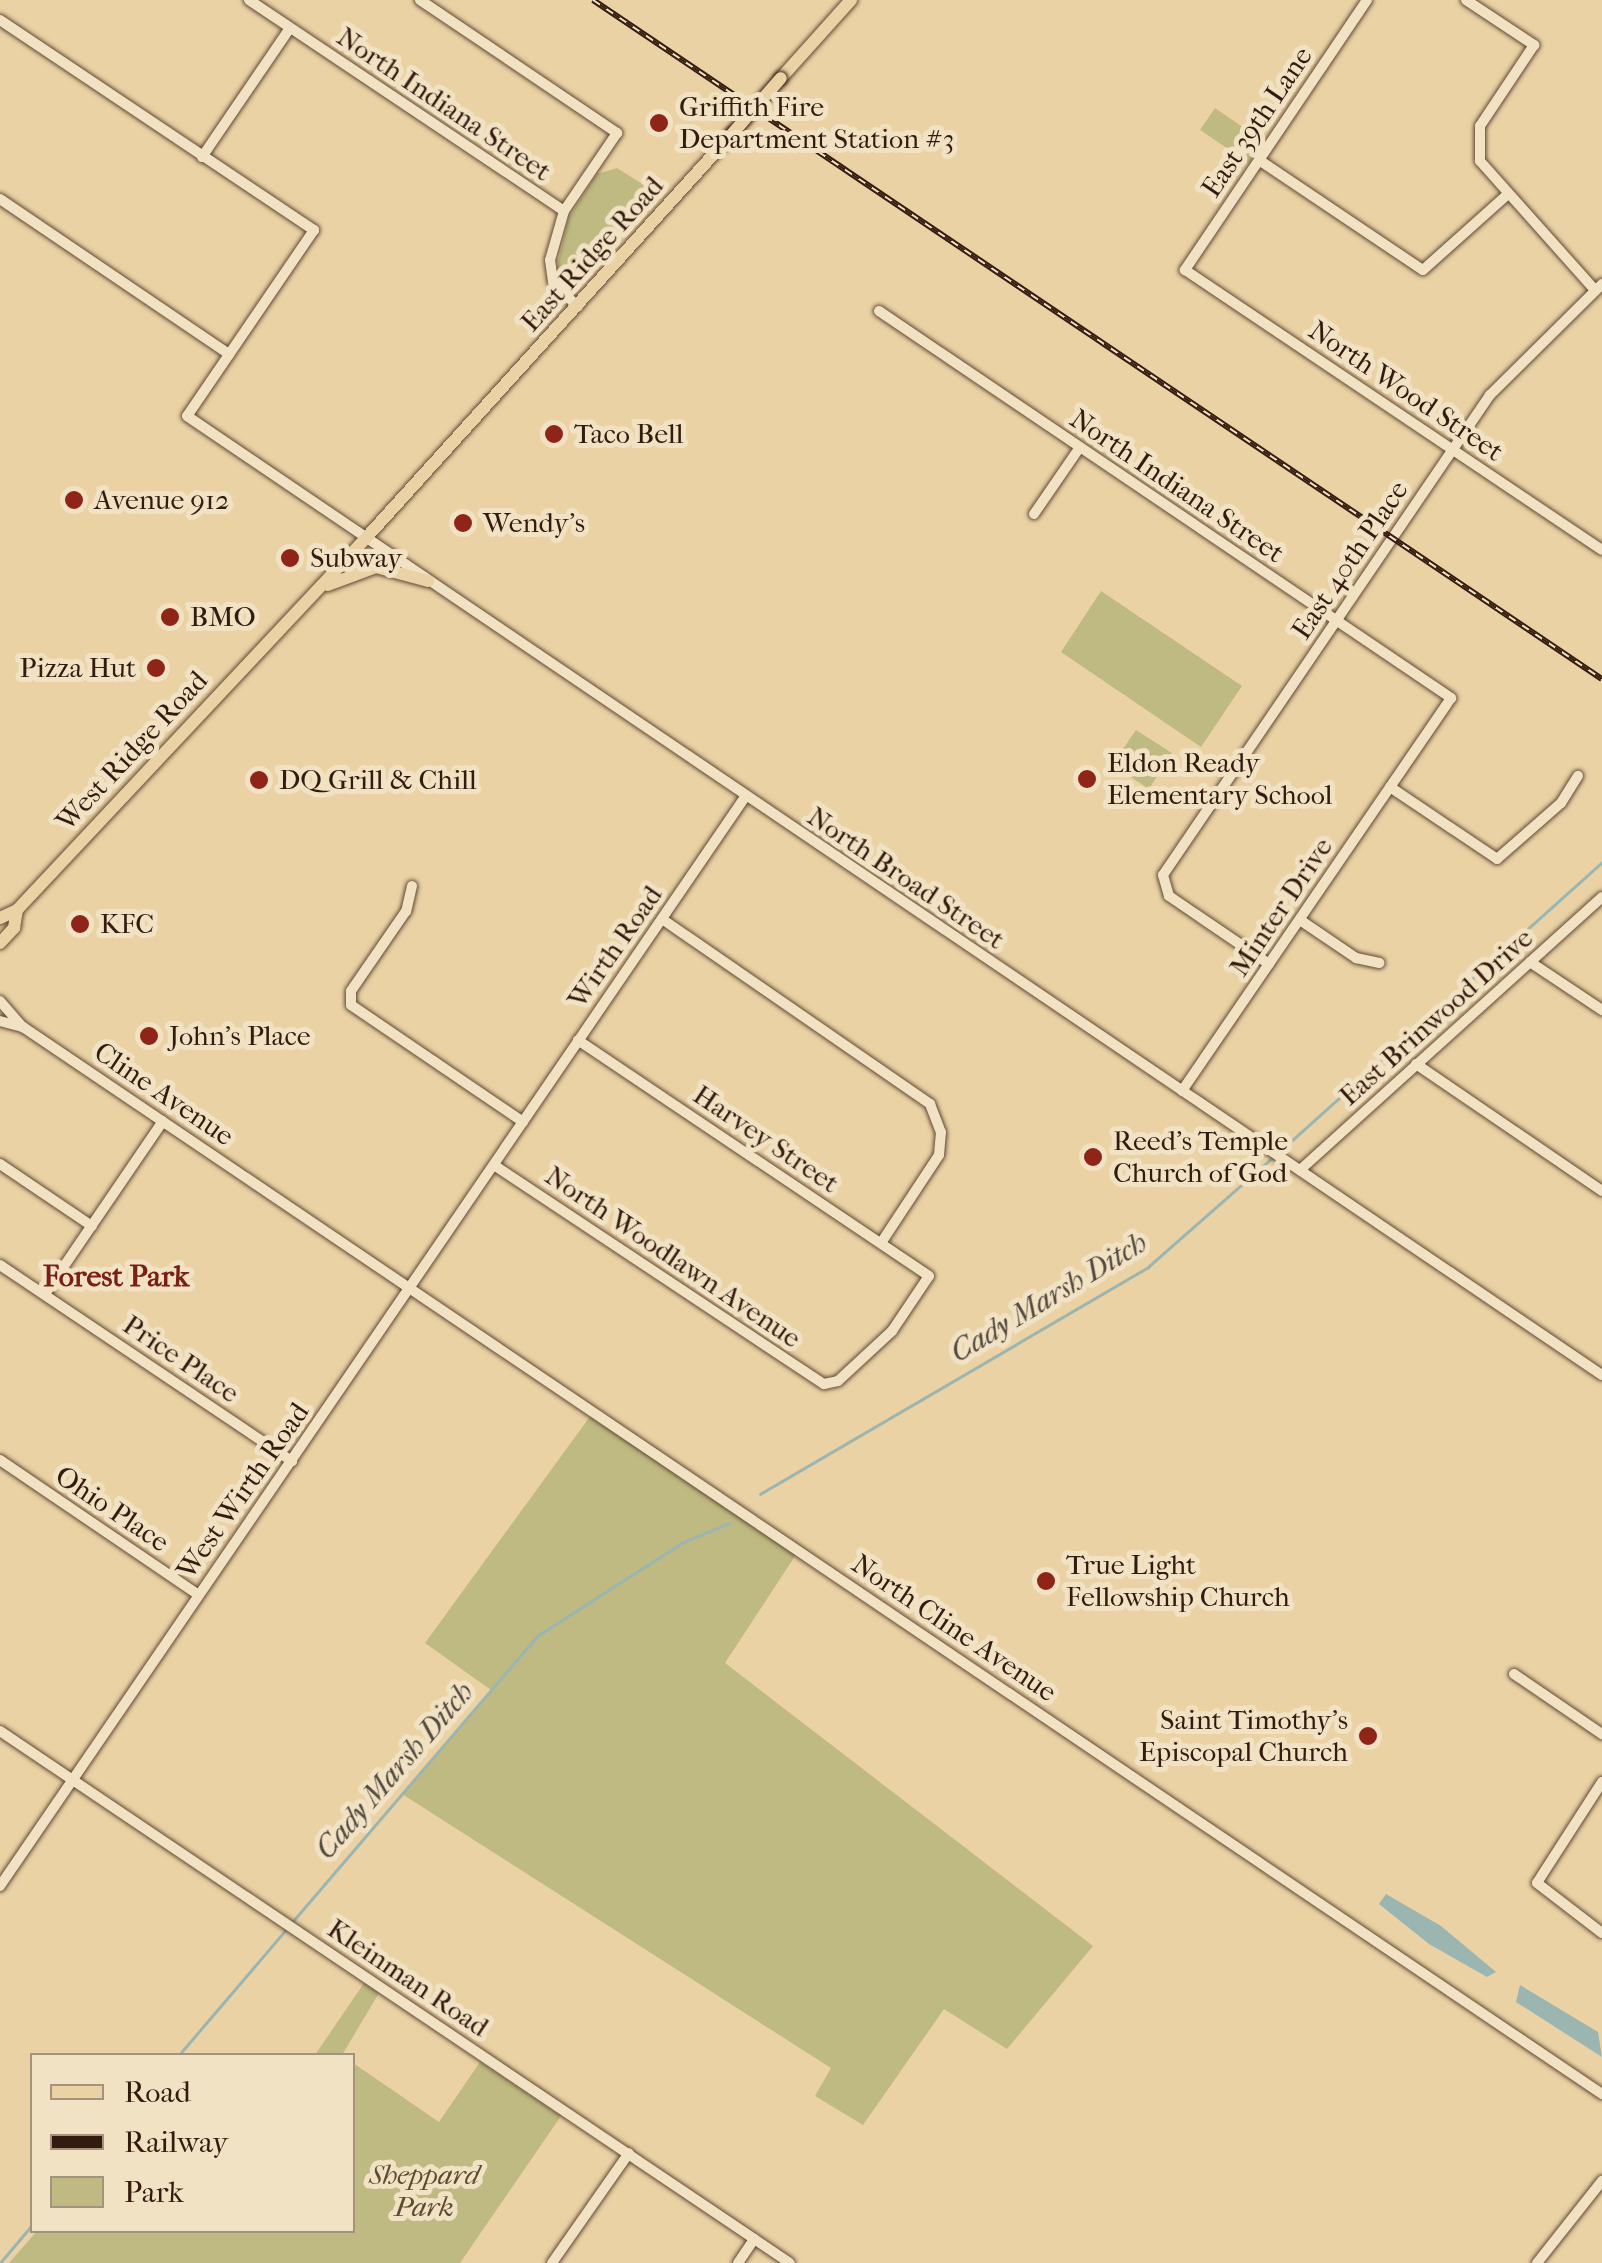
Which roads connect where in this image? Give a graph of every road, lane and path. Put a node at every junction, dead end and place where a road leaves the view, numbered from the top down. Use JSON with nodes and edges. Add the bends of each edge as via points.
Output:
{"nodes":[{"id":1,"x":249,"y":0,"type":"edge"},
{"id":2,"x":420,"y":0,"type":"edge"},
{"id":3,"x":851,"y":0,"type":"edge"},
{"id":4,"x":1368,"y":0,"type":"edge"},
{"id":5,"x":1466,"y":0,"type":"edge"},
{"id":6,"x":0,"y":20,"type":"edge"},
{"id":7,"x":290,"y":28,"type":"junction"},
{"id":8,"x":202,"y":156,"type":"junction"},
{"id":9,"x":1259,"y":160,"type":"junction"},
{"id":10,"x":1508,"y":194,"type":"junction"},
{"id":11,"x":0,"y":200,"type":"edge"},
{"id":12,"x":564,"y":211,"type":"junction"},
{"id":13,"x":1185,"y":270,"type":"joint"},
{"id":14,"x":1599,"y":287,"type":"edge"},
{"id":15,"x":578,"y":307,"type":"junction"},
{"id":16,"x":879,"y":310,"type":"dead end"},
{"id":17,"x":230,"y":354,"type":"junction"},
{"id":18,"x":1080,"y":447,"type":"junction"},
{"id":19,"x":1453,"y":450,"type":"junction"},
{"id":20,"x":1034,"y":514,"type":"dead end"},
{"id":21,"x":366,"y":538,"type":"junction"},
{"id":22,"x":1602,"y":550,"type":"edge"},
{"id":23,"x":428,"y":581,"type":"junction"},
{"id":24,"x":316,"y":591,"type":"junction"},
{"id":25,"x":1337,"y":620,"type":"junction"},
{"id":26,"x":1451,"y":698,"type":"joint"},
{"id":27,"x":1578,"y":776,"type":"dead end"},
{"id":28,"x":1390,"y":786,"type":"junction"},
{"id":29,"x":745,"y":796,"type":"junction"},
{"id":30,"x":412,"y":886,"type":"dead end"},
{"id":31,"x":1602,"y":897,"type":"edge"},
{"id":32,"x":17,"y":910,"type":"junction"},
{"id":33,"x":1,"y":918,"type":"edge"},
{"id":34,"x":662,"y":919,"type":"junction"},
{"id":35,"x":1300,"y":920,"type":"junction"},
{"id":36,"x":0,"y":944,"type":"edge"},
{"id":37,"x":1379,"y":962,"type":"dead end"},
{"id":38,"x":1530,"y":962,"type":"junction"},
{"id":39,"x":1269,"y":964,"type":"junction"},
{"id":40,"x":0,"y":1002,"type":"edge"},
{"id":41,"x":1602,"y":1010,"type":"edge"},
{"id":42,"x":0,"y":1021,"type":"edge"},
{"id":43,"x":23,"y":1027,"type":"junction"},
{"id":44,"x":578,"y":1040,"type":"junction"},
{"id":45,"x":1416,"y":1064,"type":"junction"},
{"id":46,"x":1182,"y":1091,"type":"junction"},
{"id":47,"x":164,"y":1120,"type":"junction"},
{"id":48,"x":523,"y":1122,"type":"junction"},
{"id":49,"x":0,"y":1164,"type":"edge"},
{"id":50,"x":494,"y":1164,"type":"junction"},
{"id":51,"x":1300,"y":1170,"type":"junction"},
{"id":52,"x":1602,"y":1190,"type":"edge"},
{"id":53,"x":280,"y":1200,"type":"joint"},
{"id":54,"x":92,"y":1226,"type":"junction"},
{"id":55,"x":881,"y":1244,"type":"junction"},
{"id":56,"x":0,"y":1266,"type":"edge"},
{"id":57,"x":929,"y":1276,"type":"joint"},
{"id":58,"x":410,"y":1287,"type":"junction"},
{"id":59,"x":45,"y":1294,"type":"junction"},
{"id":60,"x":1602,"y":1375,"type":"edge"},
{"id":61,"x":0,"y":1460,"type":"edge"},
{"id":62,"x":292,"y":1460,"type":"junction"},
{"id":63,"x":198,"y":1595,"type":"junction"},
{"id":64,"x":1514,"y":1674,"type":"dead end"},
{"id":65,"x":0,"y":1731,"type":"edge"},
{"id":66,"x":1602,"y":1734,"type":"edge"},
{"id":67,"x":73,"y":1781,"type":"junction"},
{"id":68,"x":1602,"y":1782,"type":"edge"},
{"id":69,"x":0,"y":1886,"type":"edge"},
{"id":70,"x":1602,"y":1933,"type":"edge"},
{"id":71,"x":1602,"y":2094,"type":"edge"},
{"id":72,"x":628,"y":2152,"type":"junction"},
{"id":73,"x":1602,"y":2181,"type":"edge"},
{"id":74,"x":754,"y":2239,"type":"junction"},
{"id":75,"x":552,"y":2263,"type":"edge"},
{"id":76,"x":738,"y":2263,"type":"edge"},
{"id":77,"x":790,"y":2263,"type":"edge"},
{"id":78,"x":1537,"y":2263,"type":"edge"}],
"edges":[{"from":1,"to":7,"type":"street","name":"North Indiana Street"},
{"from":2,"to":12,"type":"street","via":[[617,133]]},
{"from":3,"to":15,"type":"main road","name":"East Ridge Road","bridge":true},
{"from":4,"to":9,"type":"street","name":"East 39th Lane"},
{"from":5,"to":10,"type":"street","via":[[1534,46],[1476,135],[1480,161]]},
{"from":6,"to":8,"type":"street"},
{"from":7,"to":8,"type":"street"},
{"from":7,"to":12,"type":"street","name":"North Indiana Street"},
{"from":8,"to":17,"type":"street","via":[[314,230]]},
{"from":9,"to":10,"type":"street","via":[[1423,270]]},
{"from":9,"to":13,"type":"street","name":"East 39th Lane"},
{"from":10,"to":14,"type":"street"},
{"from":11,"to":17,"type":"street"},
{"from":12,"to":15,"type":"street","via":[[550,276]]},
{"from":13,"to":19,"type":"street","name":"North Wood Street"},
{"from":14,"to":19,"type":"street","name":"East 40th Place","via":[[1512,367]]},
{"from":15,"to":21,"type":"main road","name":"East Ridge Road"},
{"from":16,"to":18,"type":"street","name":"North Indiana Street"},
{"from":17,"to":21,"type":"street","name":"North Broad Street","via":[[187,416]]},
{"from":18,"to":20,"type":"street"},
{"from":18,"to":25,"type":"street","name":"North Indiana Street"},
{"from":19,"to":22,"type":"street","name":"North Wood Street"},
{"from":19,"to":25,"type":"street","name":"East 40th Place"},
{"from":21,"to":23,"type":"street","name":"North Broad Street"},
{"from":21,"to":24,"type":"main road","name":"West Ridge Road"},
{"from":23,"to":24,"type":"main road","via":[[376,567]]},
{"from":23,"to":29,"type":"street","name":"North Broad Street"},
{"from":24,"to":32,"type":"main road","name":"West Ridge Road"},
{"from":25,"to":26,"type":"street","name":"North Indiana Street"},
{"from":25,"to":39,"type":"street","name":"East 40th Place","via":[[1161,881],[1169,896]]},
{"from":26,"to":28,"type":"street","name":"Minter Drive"},
{"from":27,"to":28,"type":"street","via":[[1561,803],[1497,859]]},
{"from":28,"to":35,"type":"street","name":"Minter Drive"},
{"from":29,"to":34,"type":"street","name":"Wirth Road"},
{"from":29,"to":46,"type":"street","name":"North Broad Street"},
{"from":30,"to":48,"type":"street","via":[[406,910],[351,990],[350,1002]]},
{"from":31,"to":38,"type":"street","name":"East Brinwood Drive"},
{"from":32,"to":33,"type":"main road","name":"West Ridge Road"},
{"from":32,"to":36,"type":"main road","name":"West Ridge Road","via":[[14,928]]},
{"from":34,"to":44,"type":"street","name":"Wirth Road"},
{"from":34,"to":55,"type":"street","via":[[916,1089],[939,1120],[938,1156]]},
{"from":35,"to":37,"type":"street","via":[[1356,958]]},
{"from":35,"to":39,"type":"street","name":"Minter Drive"},
{"from":38,"to":41,"type":"street"},
{"from":38,"to":45,"type":"street","name":"East Brinwood Drive"},
{"from":39,"to":46,"type":"street","name":"Minter Drive"},
{"from":40,"to":43,"type":"street","name":"Cline Avenue"},
{"from":42,"to":43,"type":"street","name":"Cline Avenue"},
{"from":43,"to":47,"type":"street","name":"Cline Avenue"},
{"from":44,"to":48,"type":"street","name":"Wirth Road"},
{"from":44,"to":55,"type":"street","name":"Harvey Street"},
{"from":45,"to":51,"type":"street","name":"East Brinwood Drive"},
{"from":45,"to":52,"type":"street"},
{"from":46,"to":51,"type":"street","name":"North Broad Street"},
{"from":47,"to":53,"type":"street","name":"Cline Avenue"},
{"from":47,"to":54,"type":"street"},
{"from":48,"to":50,"type":"street","name":"West Wirth Road"},
{"from":49,"to":54,"type":"street"},
{"from":50,"to":57,"type":"street","name":"North Woodlawn Avenue","via":[[829,1385],[887,1337]]},
{"from":50,"to":58,"type":"street","name":"West Wirth Road"},
{"from":51,"to":60,"type":"street","name":"North Broad Street"},
{"from":53,"to":58,"type":"street","name":"North Cline Avenue"},
{"from":54,"to":59,"type":"street"},
{"from":55,"to":57,"type":"street","name":"Harvey Street"},
{"from":56,"to":59,"type":"street","name":"Price Place"},
{"from":58,"to":62,"type":"street","name":"West Wirth Road"},
{"from":58,"to":71,"type":"street","name":"North Cline Avenue"},
{"from":59,"to":62,"type":"street","name":"Price Place"},
{"from":61,"to":63,"type":"street","name":"Ohio Place"},
{"from":62,"to":63,"type":"street","name":"West Wirth Road"},
{"from":63,"to":67,"type":"street","name":"West Wirth Road"},
{"from":64,"to":66,"type":"street"},
{"from":65,"to":67,"type":"street","name":"Kleinman Road"},
{"from":67,"to":69,"type":"street","name":"West Wirth Road"},
{"from":67,"to":72,"type":"street","name":"Kleinman Road"},
{"from":68,"to":70,"type":"street","via":[[1537,1878],[1544,1893]]},
{"from":72,"to":74,"type":"street","name":"Kleinman Road"},
{"from":72,"to":75,"type":"street"},
{"from":73,"to":78,"type":"street"},
{"from":74,"to":76,"type":"street"},
{"from":74,"to":77,"type":"street","name":"Kleinman Road"}]}
